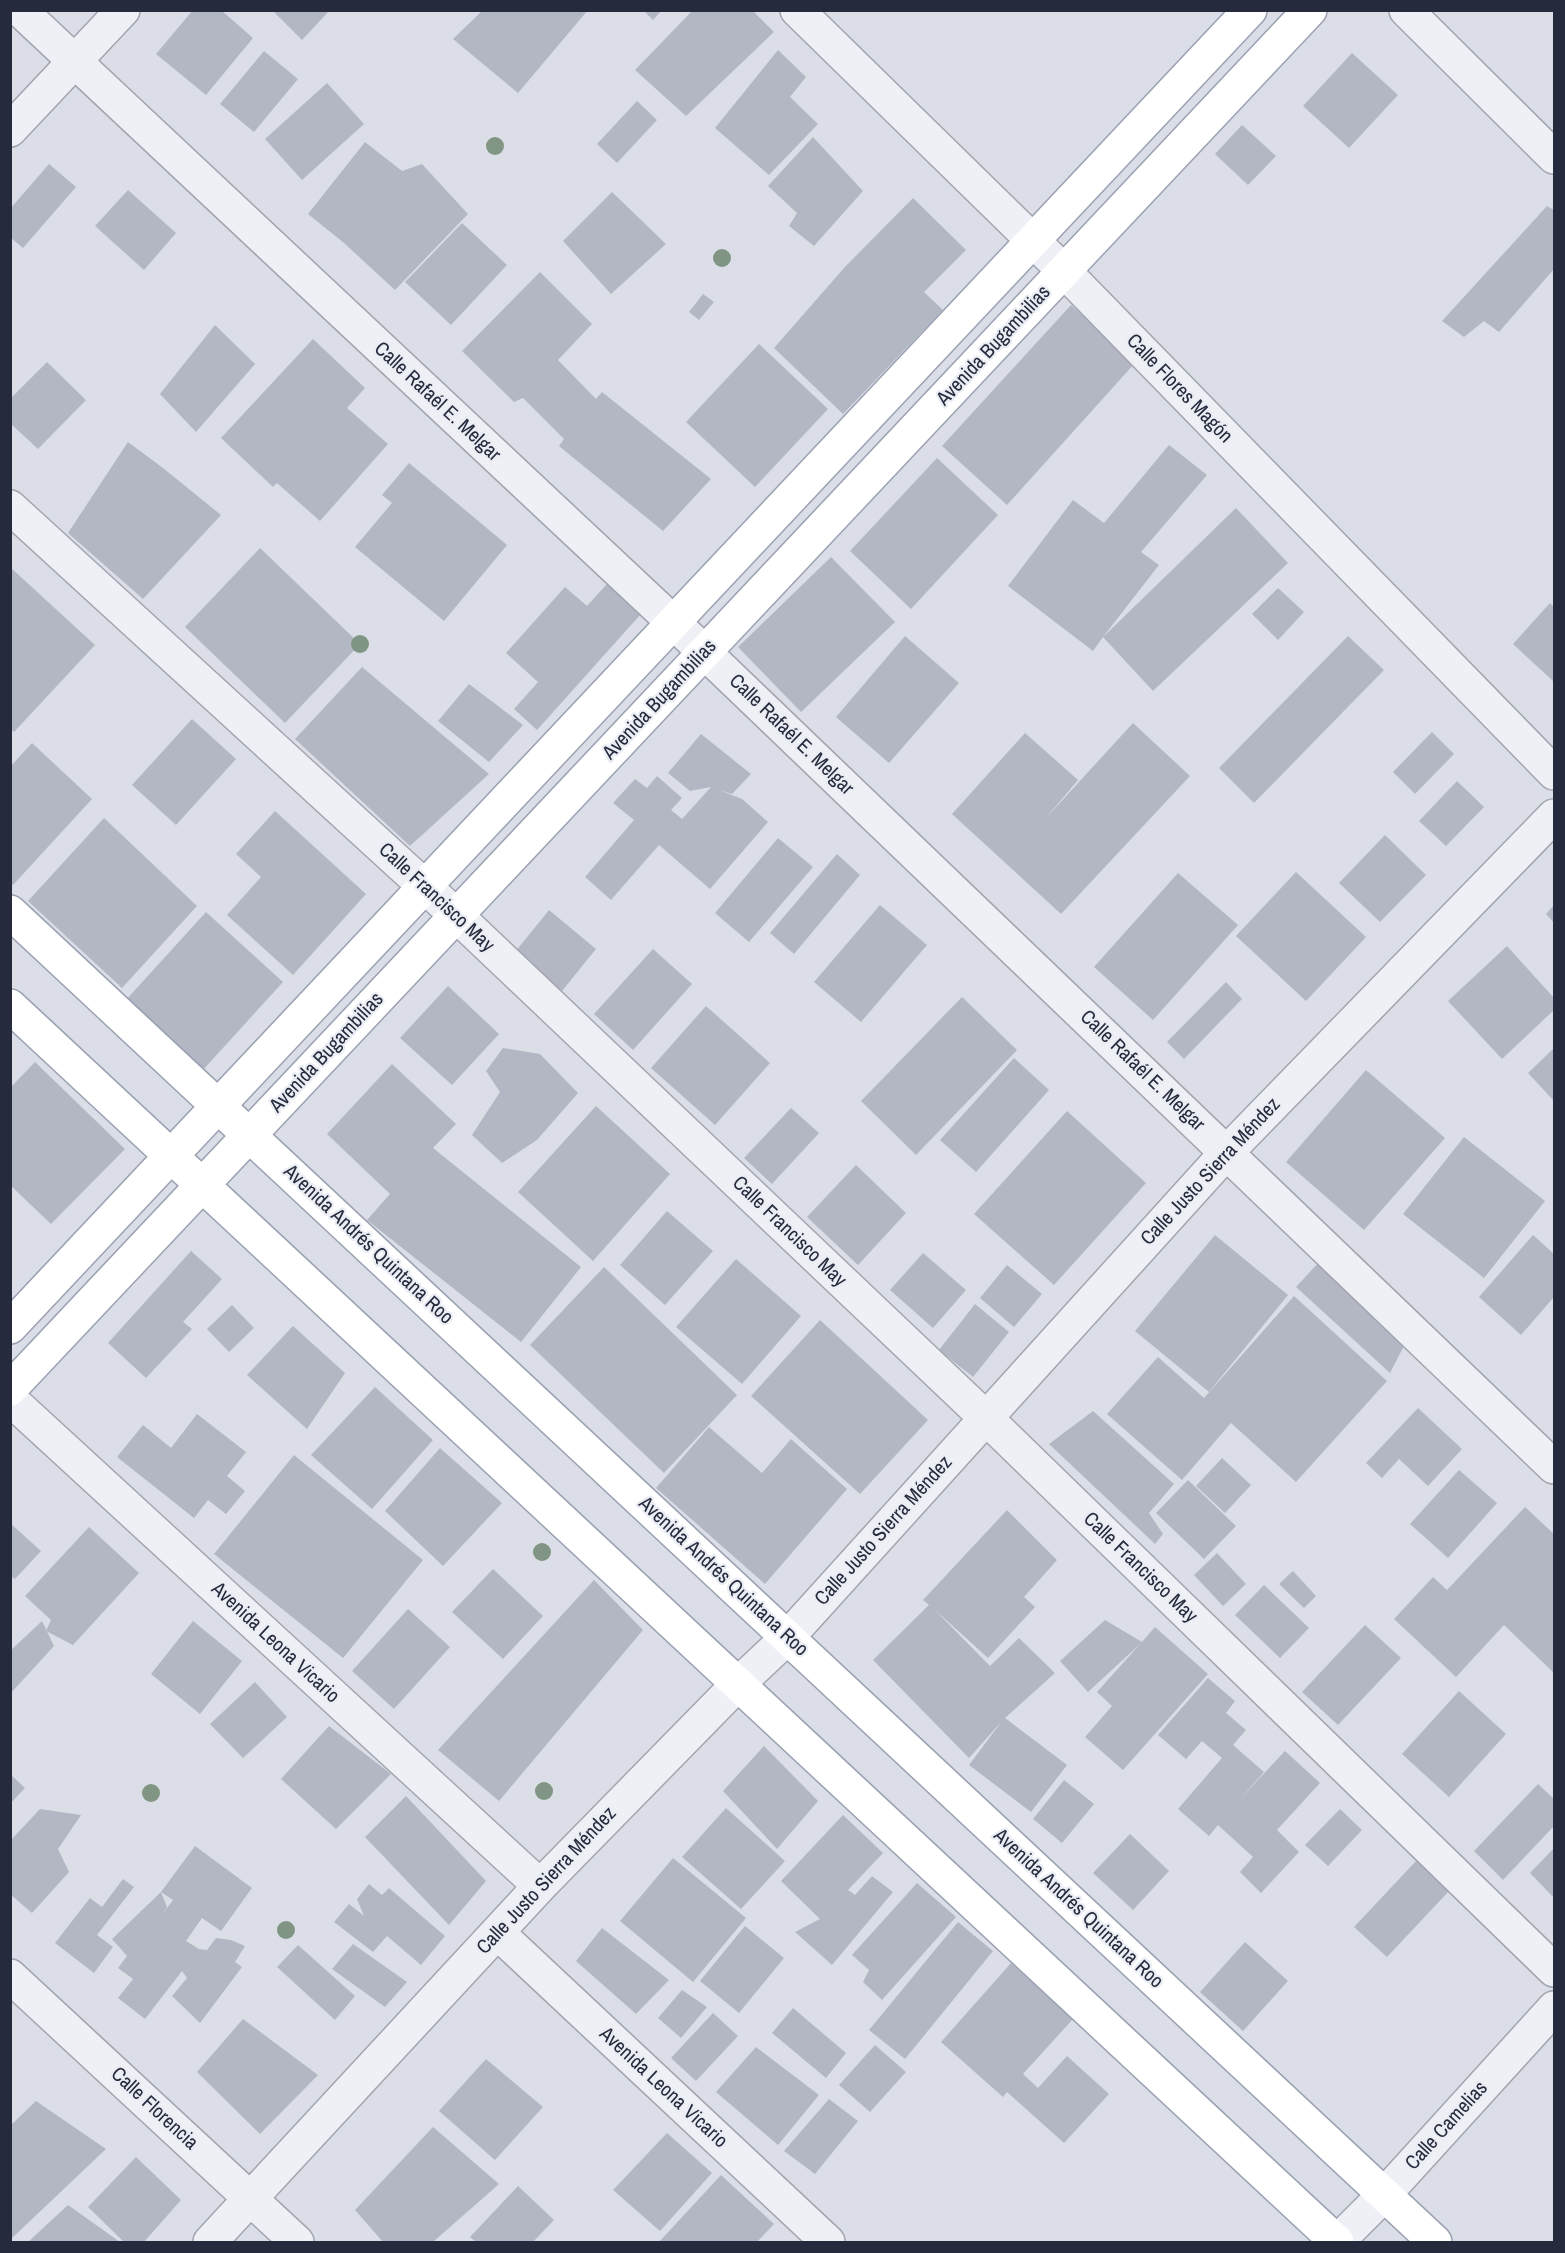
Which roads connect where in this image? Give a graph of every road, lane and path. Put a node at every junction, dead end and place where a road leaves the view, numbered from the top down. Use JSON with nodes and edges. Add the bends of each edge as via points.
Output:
{"nodes":[{"id":1,"x":20,"y":10,"type":"edge"},
{"id":2,"x":123,"y":10,"type":"edge"},
{"id":3,"x":797,"y":10,"type":"edge"},
{"id":4,"x":1250,"y":10,"type":"edge"},
{"id":5,"x":1310,"y":10,"type":"edge"},
{"id":6,"x":1406,"y":10,"type":"edge"},
{"id":7,"x":74,"y":61,"type":"junction"},
{"id":8,"x":10,"y":130,"type":"edge"},
{"id":9,"x":1554,"y":157,"type":"edge"},
{"id":10,"x":1034,"y":241,"type":"junction"},
{"id":11,"x":1064,"y":271,"type":"junction"},
{"id":12,"x":10,"y":507,"type":"edge"},
{"id":13,"x":674,"y":623,"type":"junction"},
{"id":14,"x":705,"y":653,"type":"junction"},
{"id":15,"x":1554,"y":773,"type":"edge"},
{"id":16,"x":1554,"y":816,"type":"edge"},
{"id":17,"x":425,"y":886,"type":"junction"},
{"id":18,"x":10,"y":912,"type":"edge"},
{"id":19,"x":457,"y":916,"type":"junction"},
{"id":20,"x":10,"y":1006,"type":"edge"},
{"id":21,"x":219,"y":1106,"type":"junction"},
{"id":22,"x":250,"y":1135,"type":"junction"},
{"id":23,"x":1227,"y":1152,"type":"junction"},
{"id":24,"x":171,"y":1156,"type":"junction"},
{"id":25,"x":203,"y":1185,"type":"junction"},
{"id":26,"x":10,"y":1327,"type":"edge"},
{"id":27,"x":10,"y":1389,"type":"edge"},
{"id":28,"x":10,"y":1400,"type":"edge"},
{"id":29,"x":987,"y":1419,"type":"junction"},
{"id":30,"x":1554,"y":1467,"type":"edge"},
{"id":31,"x":787,"y":1638,"type":"junction"},
{"id":32,"x":738,"y":1684,"type":"junction"},
{"id":33,"x":540,"y":1886,"type":"junction"},
{"id":34,"x":498,"y":1933,"type":"junction"},
{"id":35,"x":1554,"y":1970,"type":"edge"},
{"id":36,"x":10,"y":1976,"type":"edge"},
{"id":37,"x":1554,"y":2008,"type":"edge"},
{"id":38,"x":1384,"y":2195,"type":"junction"},
{"id":39,"x":251,"y":2198,"type":"junction"},
{"id":40,"x":210,"y":2242,"type":"edge"},
{"id":41,"x":297,"y":2242,"type":"edge"},
{"id":42,"x":828,"y":2242,"type":"edge"},
{"id":43,"x":1337,"y":2242,"type":"edge"},
{"id":44,"x":1434,"y":2242,"type":"edge"}],
"edges":[{"from":1,"to":7,"type":"street","name":"Calle Rafaél E. Melgar"},
{"from":2,"to":7,"type":"street"},
{"from":3,"to":10,"type":"street","name":"Calle Flores Magón"},
{"from":4,"to":10,"type":"main road"},
{"from":5,"to":11,"type":"main road","name":"Avenida Bugambilias"},
{"from":6,"to":9,"type":"street"},
{"from":7,"to":8,"type":"street"},
{"from":7,"to":13,"type":"street","name":"Calle Rafaél E. Melgar"},
{"from":10,"to":11,"type":"street","name":"Calle Flores Magón"},
{"from":10,"to":13,"type":"main road"},
{"from":11,"to":14,"type":"main road","name":"Avenida Bugambilias"},
{"from":11,"to":15,"type":"street","name":"Calle Flores Magón"},
{"from":12,"to":17,"type":"street","name":"Calle Francisco May"},
{"from":13,"to":14,"type":"street","name":"Calle Rafaél E. Melgar"},
{"from":13,"to":17,"type":"main road"},
{"from":14,"to":19,"type":"main road","name":"Avenida Bugambilias"},
{"from":14,"to":23,"type":"street","name":"Calle Rafaél E. Melgar"},
{"from":16,"to":23,"type":"street","name":"Calle Justo Sierra Méndez"},
{"from":17,"to":19,"type":"street","name":"Calle Francisco May"},
{"from":17,"to":21,"type":"main road"},
{"from":18,"to":21,"type":"main road","name":"Avenida Andrés Quintana Roo"},
{"from":19,"to":22,"type":"main road","name":"Avenida Bugambilias"},
{"from":19,"to":29,"type":"street","name":"Calle Francisco May"},
{"from":20,"to":24,"type":"main road"},
{"from":21,"to":22,"type":"main road","name":"Avenida Andrés Quintana Roo"},
{"from":21,"to":24,"type":"main road"},
{"from":22,"to":25,"type":"main road","name":"Avenida Bugambilias"},
{"from":22,"to":31,"type":"main road","name":"Avenida Andrés Quintana Roo"},
{"from":23,"to":29,"type":"street","name":"Calle Justo Sierra Méndez"},
{"from":23,"to":30,"type":"street","name":"Calle Rafaél E. Melgar"},
{"from":24,"to":25,"type":"main road"},
{"from":24,"to":26,"type":"main road"},
{"from":25,"to":27,"type":"main road","name":"Avenida Bugambilias"},
{"from":25,"to":32,"type":"main road"},
{"from":28,"to":33,"type":"street","name":"Avenida Leona Vicario"},
{"from":29,"to":31,"type":"street","name":"Calle Justo Sierra Méndez"},
{"from":29,"to":35,"type":"street","name":"Calle Francisco May"},
{"from":31,"to":32,"type":"street","name":"Calle Justo Sierra Méndez"},
{"from":31,"to":38,"type":"main road","name":"Avenida Andrés Quintana Roo"},
{"from":32,"to":33,"type":"street","name":"Calle Justo Sierra Méndez"},
{"from":32,"to":43,"type":"main road"},
{"from":33,"to":34,"type":"street","name":"Calle Justo Sierra Méndez"},
{"from":34,"to":39,"type":"street","name":"Calle Justo Sierra Méndez"},
{"from":34,"to":42,"type":"street","name":"Avenida Leona Vicario"},
{"from":36,"to":39,"type":"street","name":"Calle Florencia"},
{"from":37,"to":38,"type":"street","name":"Calle Camelias"},
{"from":38,"to":43,"type":"street","name":"Calle Camelias"},
{"from":38,"to":44,"type":"main road","name":"Avenida Andrés Quintana Roo"},
{"from":39,"to":40,"type":"street","name":"Calle Justo Sierra Méndez"},
{"from":39,"to":41,"type":"street","name":"Calle Florencia"}]}
